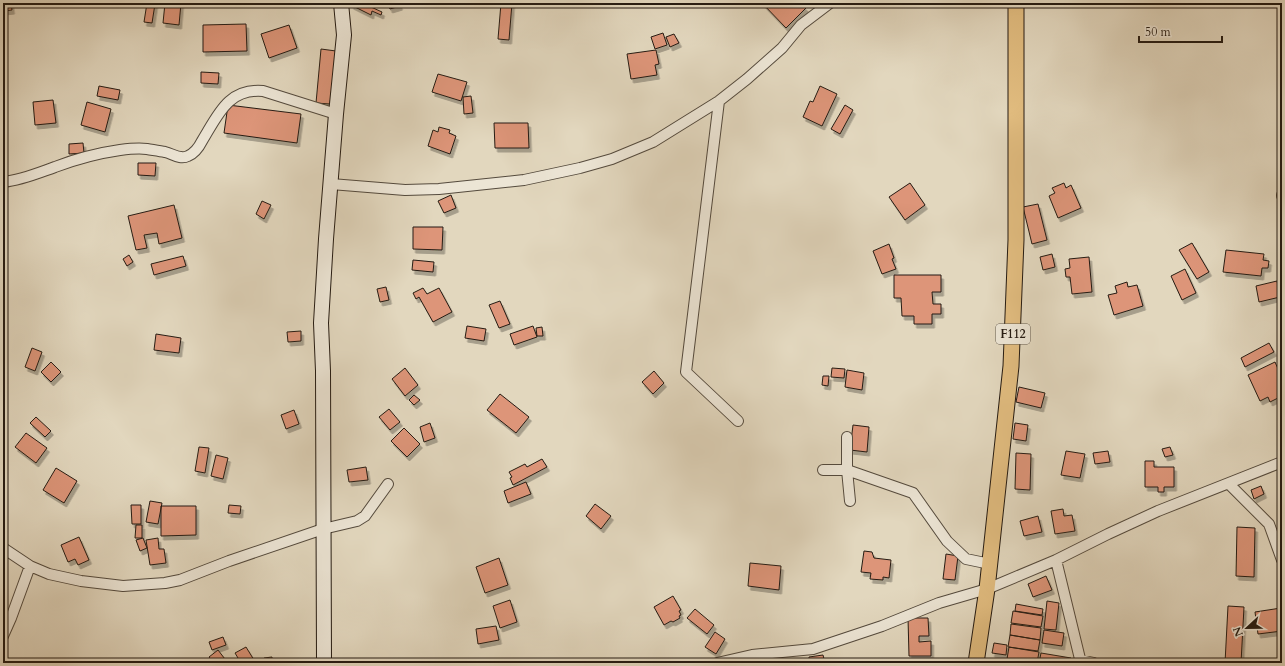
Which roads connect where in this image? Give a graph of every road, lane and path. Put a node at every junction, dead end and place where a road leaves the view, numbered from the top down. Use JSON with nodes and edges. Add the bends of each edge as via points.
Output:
{"nodes":[{"id":1,"x":341,"y":3,"type":"edge"},
{"id":2,"x":830,"y":3,"type":"edge"},
{"id":3,"x":1016,"y":3,"type":"edge"},
{"id":4,"x":719,"y":101,"type":"junction"},
{"id":5,"x":336,"y":114,"type":"junction"},
{"id":6,"x":3,"y":182,"type":"edge"},
{"id":7,"x":331,"y":184,"type":"junction"},
{"id":8,"x":738,"y":421,"type":"dead end"},
{"id":9,"x":847,"y":437,"type":"dead end"},
{"id":10,"x":1282,"y":462,"type":"edge"},
{"id":11,"x":823,"y":470,"type":"dead end"},
{"id":12,"x":847,"y":470,"type":"junction"},
{"id":13,"x":388,"y":484,"type":"dead end"},
{"id":14,"x":1229,"y":484,"type":"junction"},
{"id":15,"x":850,"y":500,"type":"dead end"},
{"id":16,"x":323,"y":529,"type":"junction"},
{"id":17,"x":3,"y":548,"type":"edge"},
{"id":18,"x":1056,"y":560,"type":"junction"},
{"id":19,"x":1282,"y":560,"type":"edge"},
{"id":20,"x":990,"y":564,"type":"junction"},
{"id":21,"x":30,"y":566,"type":"junction"},
{"id":22,"x":988,"y":590,"type":"junction"},
{"id":23,"x":3,"y":636,"type":"edge"},
{"id":24,"x":769,"y":658,"type":"edge"},
{"id":25,"x":740,"y":661,"type":"edge"},
{"id":26,"x":1081,"y":662,"type":"edge"},
{"id":27,"x":324,"y":663,"type":"edge"},
{"id":28,"x":717,"y":663,"type":"edge"},
{"id":29,"x":976,"y":663,"type":"edge"},
{"id":30,"x":1094,"y":663,"type":"edge"}],
"edges":[{"from":1,"to":5,"type":"street","via":[[344,35]]},
{"from":2,"to":4,"type":"street","via":[[801,25],[782,48]]},
{"from":3,"to":20,"type":"main road","number":"F112","via":[[1016,240],[1011,366]]},
{"from":4,"to":7,"type":"street","via":[[653,142],[612,159],[524,180],[405,190]]},
{"from":4,"to":8,"type":"street","via":[[686,372]]},
{"from":5,"to":6,"type":"street","via":[[263,91],[252,90],[242,93],[223,106],[197,150],[187,157],[179,158],[165,152],[146,149],[121,150]]},
{"from":5,"to":7,"type":"street"},
{"from":7,"to":16,"type":"street","via":[[321,323]]},
{"from":9,"to":12,"type":"street"},
{"from":10,"to":14,"type":"street"},
{"from":11,"to":12,"type":"street"},
{"from":12,"to":15,"type":"street"},
{"from":12,"to":20,"type":"street","via":[[913,494],[947,542],[966,559]]},
{"from":13,"to":16,"type":"street","via":[[365,516],[357,521]]},
{"from":14,"to":18,"type":"street","via":[[1158,511]]},
{"from":14,"to":19,"type":"street","via":[[1269,524]]},
{"from":16,"to":21,"type":"street","via":[[180,580],[165,583],[123,586],[81,581],[49,574]]},
{"from":16,"to":27,"type":"street"},
{"from":17,"to":21,"type":"street"},
{"from":18,"to":22,"type":"street"},
{"from":18,"to":26,"type":"street"},
{"from":20,"to":22,"type":"main road","number":"F112"},
{"from":21,"to":23,"type":"street"},
{"from":22,"to":24,"type":"street","via":[[940,603],[813,649]]},
{"from":22,"to":29,"type":"main road","number":"F112"},
{"from":24,"to":25,"type":"street"},
{"from":25,"to":28,"type":"street"},
{"from":26,"to":30,"type":"street"}]}
